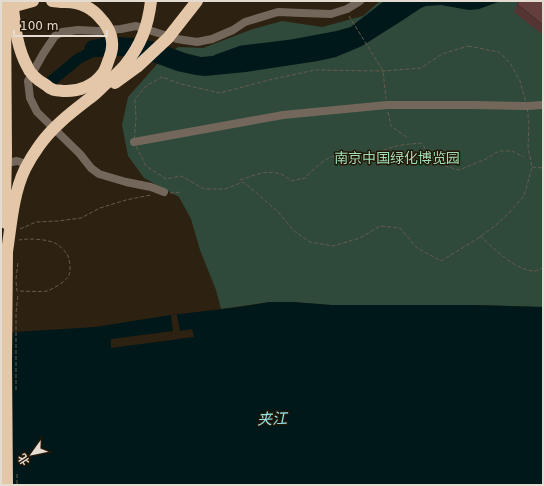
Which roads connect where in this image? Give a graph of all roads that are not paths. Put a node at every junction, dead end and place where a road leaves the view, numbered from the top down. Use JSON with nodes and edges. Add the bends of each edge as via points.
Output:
{"nodes":[{"id":1,"x":5,"y":1,"type":"edge"},
{"id":2,"x":12,"y":1,"type":"edge"},
{"id":3,"x":33,"y":1,"type":"edge"},
{"id":4,"x":57,"y":1,"type":"edge"},
{"id":5,"x":151,"y":1,"type":"edge"},
{"id":6,"x":157,"y":1,"type":"edge"},
{"id":7,"x":197,"y":1,"type":"edge"},
{"id":8,"x":360,"y":1,"type":"edge"},
{"id":9,"x":1,"y":10,"type":"edge"},
{"id":10,"x":136,"y":26,"type":"junction"},
{"id":11,"x":92,"y":97,"type":"junction"},
{"id":12,"x":543,"y":105,"type":"edge"},
{"id":13,"x":134,"y":142,"type":"road end"},
{"id":14,"x":1,"y":164,"type":"edge"},
{"id":15,"x":27,"y":164,"type":"dead end"},
{"id":16,"x":167,"y":193,"type":"road end"},
{"id":17,"x":7,"y":252,"type":"junction"},
{"id":18,"x":7,"y":485,"type":"edge"}],
"edges":[{"from":1,"to":17,"type":"highway","bridge":true},
{"from":2,"to":4,"type":"highway","bridge":true,"via":[[19,47],[27,67],[41,82],[54,90],[74,91],[92,84],[104,72],[111,55],[112,36],[100,17],[88,7],[71,1]]},
{"from":3,"to":9,"type":"highway"},
{"from":5,"to":11,"type":"highway","bridge":true,"via":[[145,32],[137,49],[125,66]]},
{"from":6,"to":10,"type":"lane"},
{"from":7,"to":11,"type":"highway","bridge":true,"via":[[154,52],[120,81]]},
{"from":8,"to":10,"type":"lane","via":[[348,9],[330,14],[278,12],[245,22],[212,39],[197,42],[177,39]]},
{"from":10,"to":16,"type":"lane","via":[[98,31],[78,30],[54,36],[28,81],[30,98],[37,112],[99,174]]},
{"from":11,"to":17,"type":"highway","bridge":true,"via":[[51,132],[25,169],[16,195]]},
{"from":12,"to":13,"type":"lane","via":[[387,105],[283,114]]},
{"from":14,"to":15,"type":"lane","via":[[17,161]]},
{"from":17,"to":18,"type":"highway"}]}
